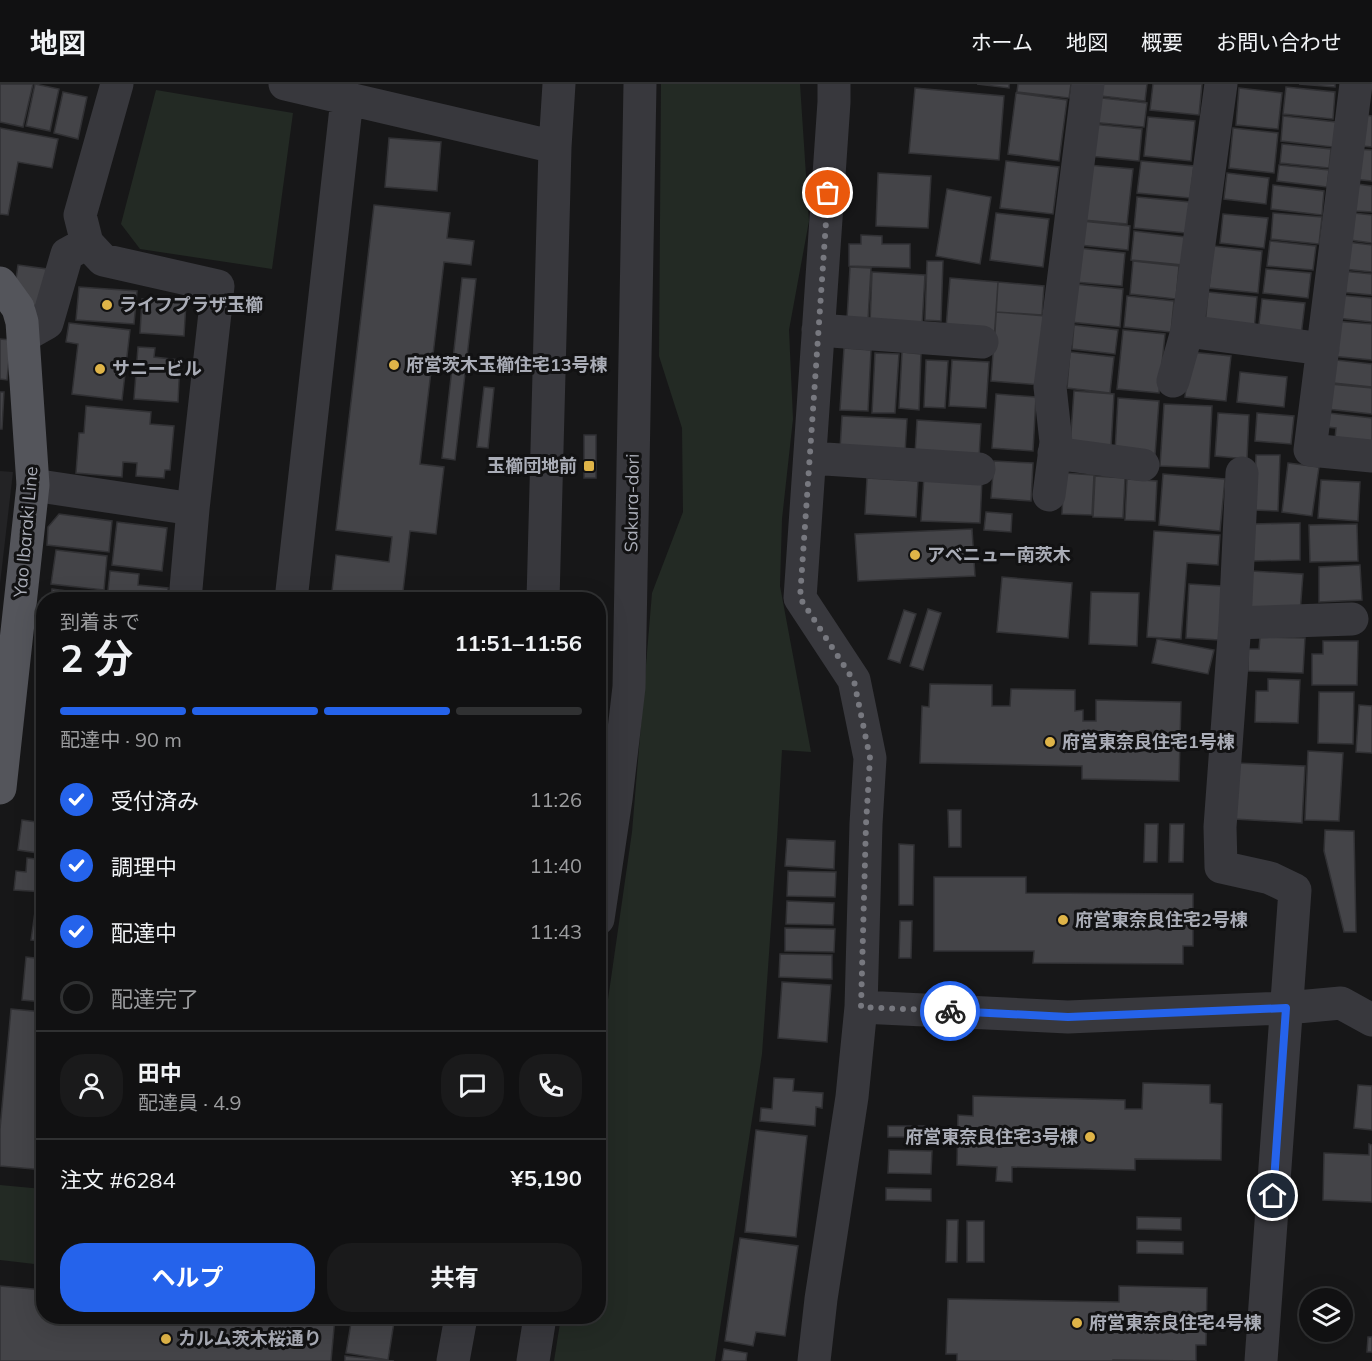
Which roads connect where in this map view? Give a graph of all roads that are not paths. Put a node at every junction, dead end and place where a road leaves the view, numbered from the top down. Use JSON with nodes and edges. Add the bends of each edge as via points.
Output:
{"nodes":[{"id":1,"x":117,"y":84,"type":"edge"},
{"id":2,"x":285,"y":84,"type":"edge"},
{"id":3,"x":559,"y":84,"type":"edge"},
{"id":4,"x":640,"y":84,"type":"edge"},
{"id":5,"x":834,"y":84,"type":"edge"},
{"id":6,"x":1088,"y":84,"type":"edge"},
{"id":7,"x":1221,"y":84,"type":"edge"},
{"id":8,"x":1356,"y":84,"type":"edge"},
{"id":9,"x":347,"y":99,"type":"junction"},
{"id":10,"x":555,"y":147,"type":"junction"},
{"id":11,"x":87,"y":243,"type":"junction"},
{"id":12,"x":0,"y":283,"type":"edge"},
{"id":13,"x":818,"y":330,"type":"junction"},
{"id":14,"x":1187,"y":331,"type":"junction"},
{"id":15,"x":24,"y":336,"type":"junction"},
{"id":16,"x":982,"y":342,"type":"dead end"},
{"id":17,"x":1323,"y":349,"type":"junction"},
{"id":18,"x":1173,"y":381,"type":"dead end"},
{"id":19,"x":1054,"y":453,"type":"junction"},
{"id":20,"x":1372,"y":456,"type":"edge"},
{"id":21,"x":810,"y":458,"type":"junction"},
{"id":22,"x":1143,"y":465,"type":"dead end"},
{"id":23,"x":979,"y":469,"type":"dead end"},
{"id":24,"x":1242,"y":473,"type":"dead end"},
{"id":25,"x":33,"y":485,"type":"junction"},
{"id":26,"x":1049,"y":495,"type":"dead end"},
{"id":27,"x":193,"y":509,"type":"junction"},
{"id":28,"x":186,"y":592,"type":"edge"},
{"id":29,"x":292,"y":592,"type":"edge"},
{"id":30,"x":543,"y":592,"type":"edge"},
{"id":31,"x":1352,"y":619,"type":"dead end"},
{"id":32,"x":1235,"y":623,"type":"junction"},
{"id":33,"x":0,"y":788,"type":"edge"},
{"id":34,"x":606,"y":866,"type":"edge"},
{"id":35,"x":861,"y":1007,"type":"junction"},
{"id":36,"x":1286,"y":1008,"type":"junction"},
{"id":37,"x":1372,"y":1020,"type":"edge"},
{"id":38,"x":460,"y":1324,"type":"edge"},
{"id":39,"x":539,"y":1324,"type":"edge"},
{"id":40,"x":453,"y":1361,"type":"edge"},
{"id":41,"x":533,"y":1361,"type":"edge"},
{"id":42,"x":814,"y":1361,"type":"edge"},
{"id":43,"x":1261,"y":1361,"type":"edge"}],
"edges":[{"from":1,"to":11,"type":"street","via":[[80,214]]},
{"from":2,"to":9,"type":"street"},
{"from":3,"to":10,"type":"street"},
{"from":4,"to":34,"type":"street","name":"Sakura-dori","via":[[629,687]]},
{"from":5,"to":13,"type":"street"},
{"from":6,"to":19,"type":"street","via":[[1050,387]]},
{"from":7,"to":14,"type":"street"},
{"from":8,"to":17,"type":"street"},
{"from":9,"to":10,"type":"street"},
{"from":9,"to":29,"type":"street"},
{"from":10,"to":30,"type":"street"},
{"from":11,"to":15,"type":"street","via":[[68,254],[47,323]]},
{"from":11,"to":27,"type":"street","via":[[103,260],[218,286]]},
{"from":12,"to":15,"type":"main road","name":"Yao Ibaraki Line","via":[[18,308]]},
{"from":13,"to":16,"type":"street"},
{"from":13,"to":21,"type":"street"},
{"from":14,"to":17,"type":"street"},
{"from":14,"to":18,"type":"street"},
{"from":15,"to":25,"type":"main road","name":"Yao Ibaraki Line"},
{"from":17,"to":20,"type":"street","via":[[1310,450]]},
{"from":19,"to":22,"type":"street"},
{"from":19,"to":26,"type":"street"},
{"from":21,"to":23,"type":"street"},
{"from":21,"to":35,"type":"street","via":[[800,598],[854,681],[870,758]]},
{"from":24,"to":32,"type":"street"},
{"from":25,"to":27,"type":"street"},
{"from":25,"to":33,"type":"main road","name":"Yao Ibaraki Line"},
{"from":27,"to":28,"type":"street"},
{"from":31,"to":32,"type":"street"},
{"from":32,"to":36,"type":"street","via":[[1221,867],[1270,878],[1295,890]]},
{"from":35,"to":36,"type":"street","via":[[1068,1017]]},
{"from":35,"to":42,"type":"street"},
{"from":36,"to":37,"type":"street","via":[[1341,1003]]},
{"from":36,"to":43,"type":"street"},
{"from":38,"to":40,"type":"street"},
{"from":39,"to":41,"type":"street"}]}
